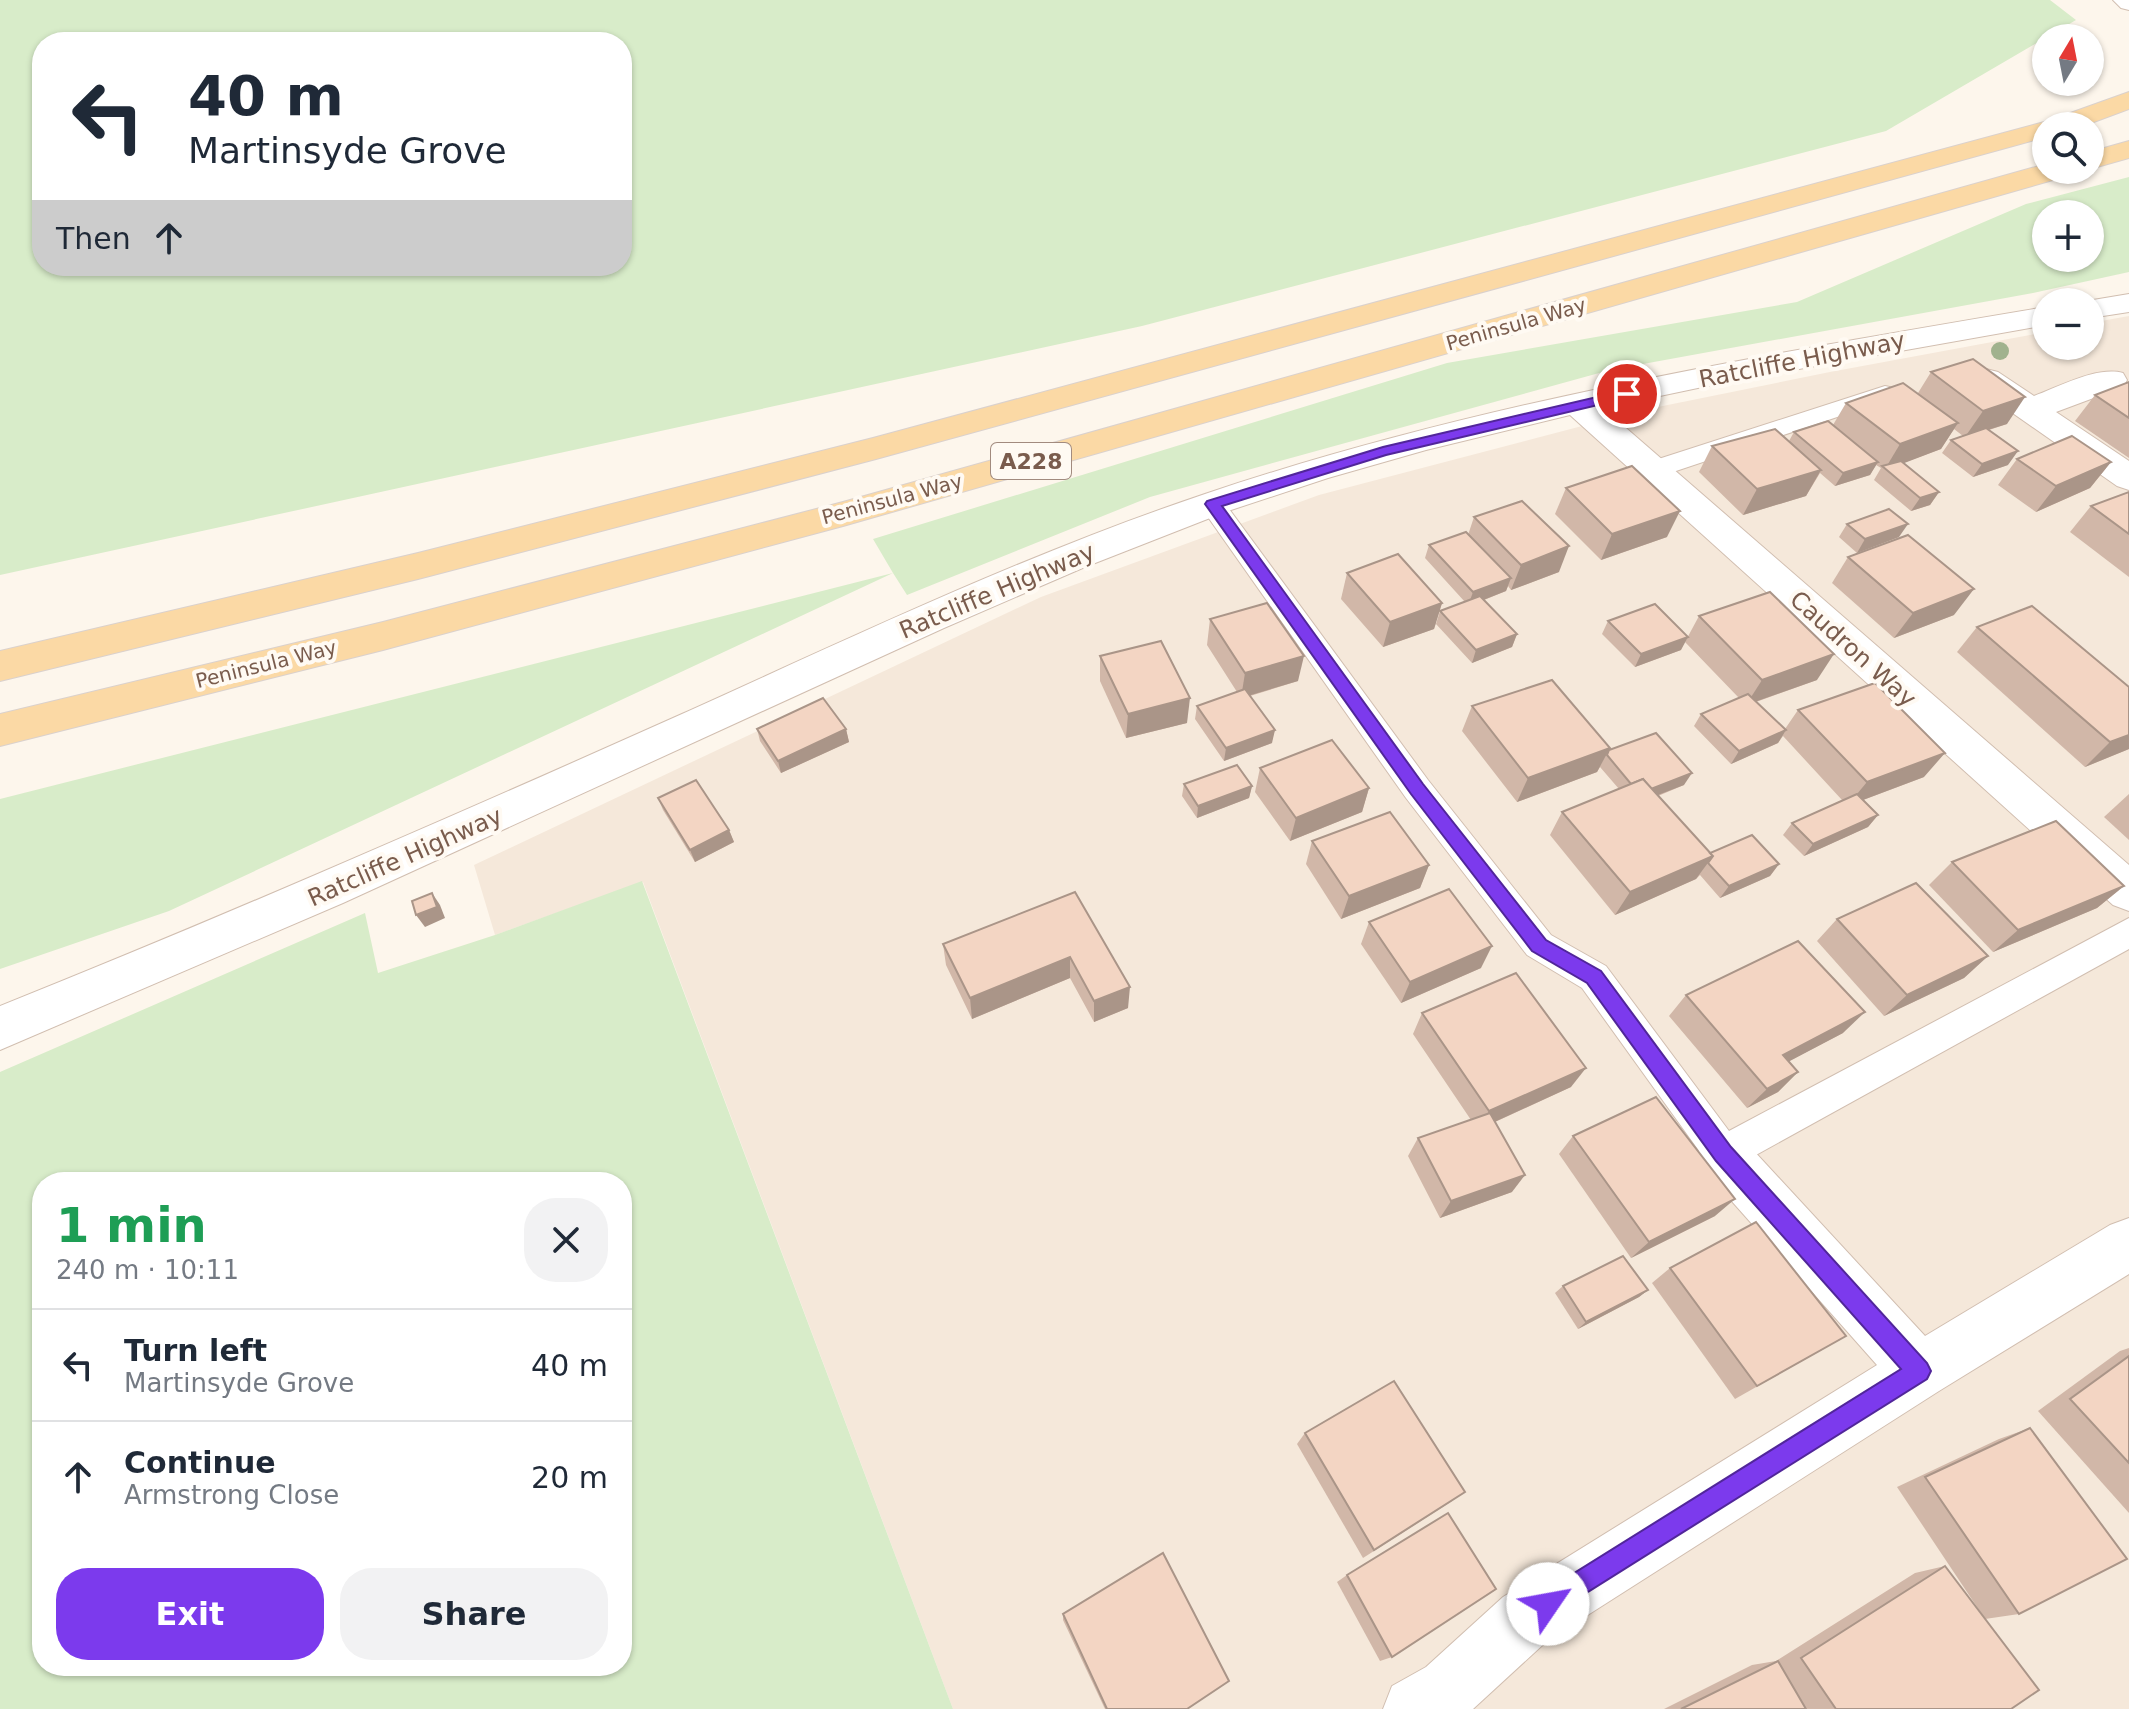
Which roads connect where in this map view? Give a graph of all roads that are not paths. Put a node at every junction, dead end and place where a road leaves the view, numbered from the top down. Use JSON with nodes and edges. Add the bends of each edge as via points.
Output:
{"nodes":[{"id":1,"x":2129,"y":100,"type":"edge"},
{"id":2,"x":2096,"y":112,"type":"edge"},
{"id":3,"x":2032,"y":133,"type":"edge"},
{"id":4,"x":2129,"y":149,"type":"edge"},
{"id":5,"x":2104,"y":157,"type":"edge"},
{"id":6,"x":2032,"y":177,"type":"edge"},
{"id":7,"x":2129,"y":303,"type":"edge"},
{"id":8,"x":2104,"y":307,"type":"edge"},
{"id":9,"x":2032,"y":319,"type":"edge"},
{"id":10,"x":1986,"y":379,"type":"edge"},
{"id":11,"x":2111,"y":380,"type":"dead end"},
{"id":12,"x":1891,"y":391,"type":"edge"},
{"id":13,"x":1578,"y":404,"type":"junction"},
{"id":14,"x":2031,"y":409,"type":"junction"},
{"id":15,"x":1652,"y":470,"type":"junction"},
{"id":16,"x":2129,"y":478,"type":"edge"},
{"id":17,"x":1212,"y":504,"type":"junction"},
{"id":18,"x":0,"y":666,"type":"edge"},
{"id":19,"x":0,"y":730,"type":"edge"},
{"id":20,"x":2129,"y":892,"type":"edge"},
{"id":21,"x":2129,"y":932,"type":"edge"},
{"id":22,"x":0,"y":1028,"type":"edge"},
{"id":23,"x":1723,"y":1154,"type":"junction"},
{"id":24,"x":2129,"y":1244,"type":"edge"},
{"id":25,"x":1919,"y":1371,"type":"junction"},
{"id":26,"x":1415,"y":1709,"type":"edge"}],
"edges":[{"from":1,"to":2,"type":"main road"},
{"from":3,"to":18,"type":"main road","name":"Peninsula Way","number":"A228","via":[[876,448]]},
{"from":4,"to":5,"type":"main road"},
{"from":6,"to":19,"type":"main road","name":"Peninsula Way","number":"A228","via":[[1251,401],[437,622]]},
{"from":7,"to":8,"type":"street"},
{"from":9,"to":13,"type":"street","name":"Ratcliffe Highway"},
{"from":10,"to":14,"type":"street"},
{"from":11,"to":14,"type":"street"},
{"from":12,"to":15,"type":"lane"},
{"from":13,"to":15,"type":"street","name":"Caudron Way"},
{"from":13,"to":17,"type":"street","name":"Ratcliffe Highway","via":[[1370,455]]},
{"from":14,"to":16,"type":"street"},
{"from":15,"to":20,"type":"street","name":"Caudron Way"},
{"from":17,"to":22,"type":"street","name":"Ratcliffe Highway","via":[[956,607],[234,933]]},
{"from":17,"to":23,"type":"lane","via":[[1417,789],[1539,945],[1594,977]]},
{"from":21,"to":23,"type":"lane"},
{"from":23,"to":25,"type":"street"},
{"from":24,"to":25,"type":"street"},
{"from":25,"to":26,"type":"street","via":[[1525,1619],[1448,1689]]}]}
